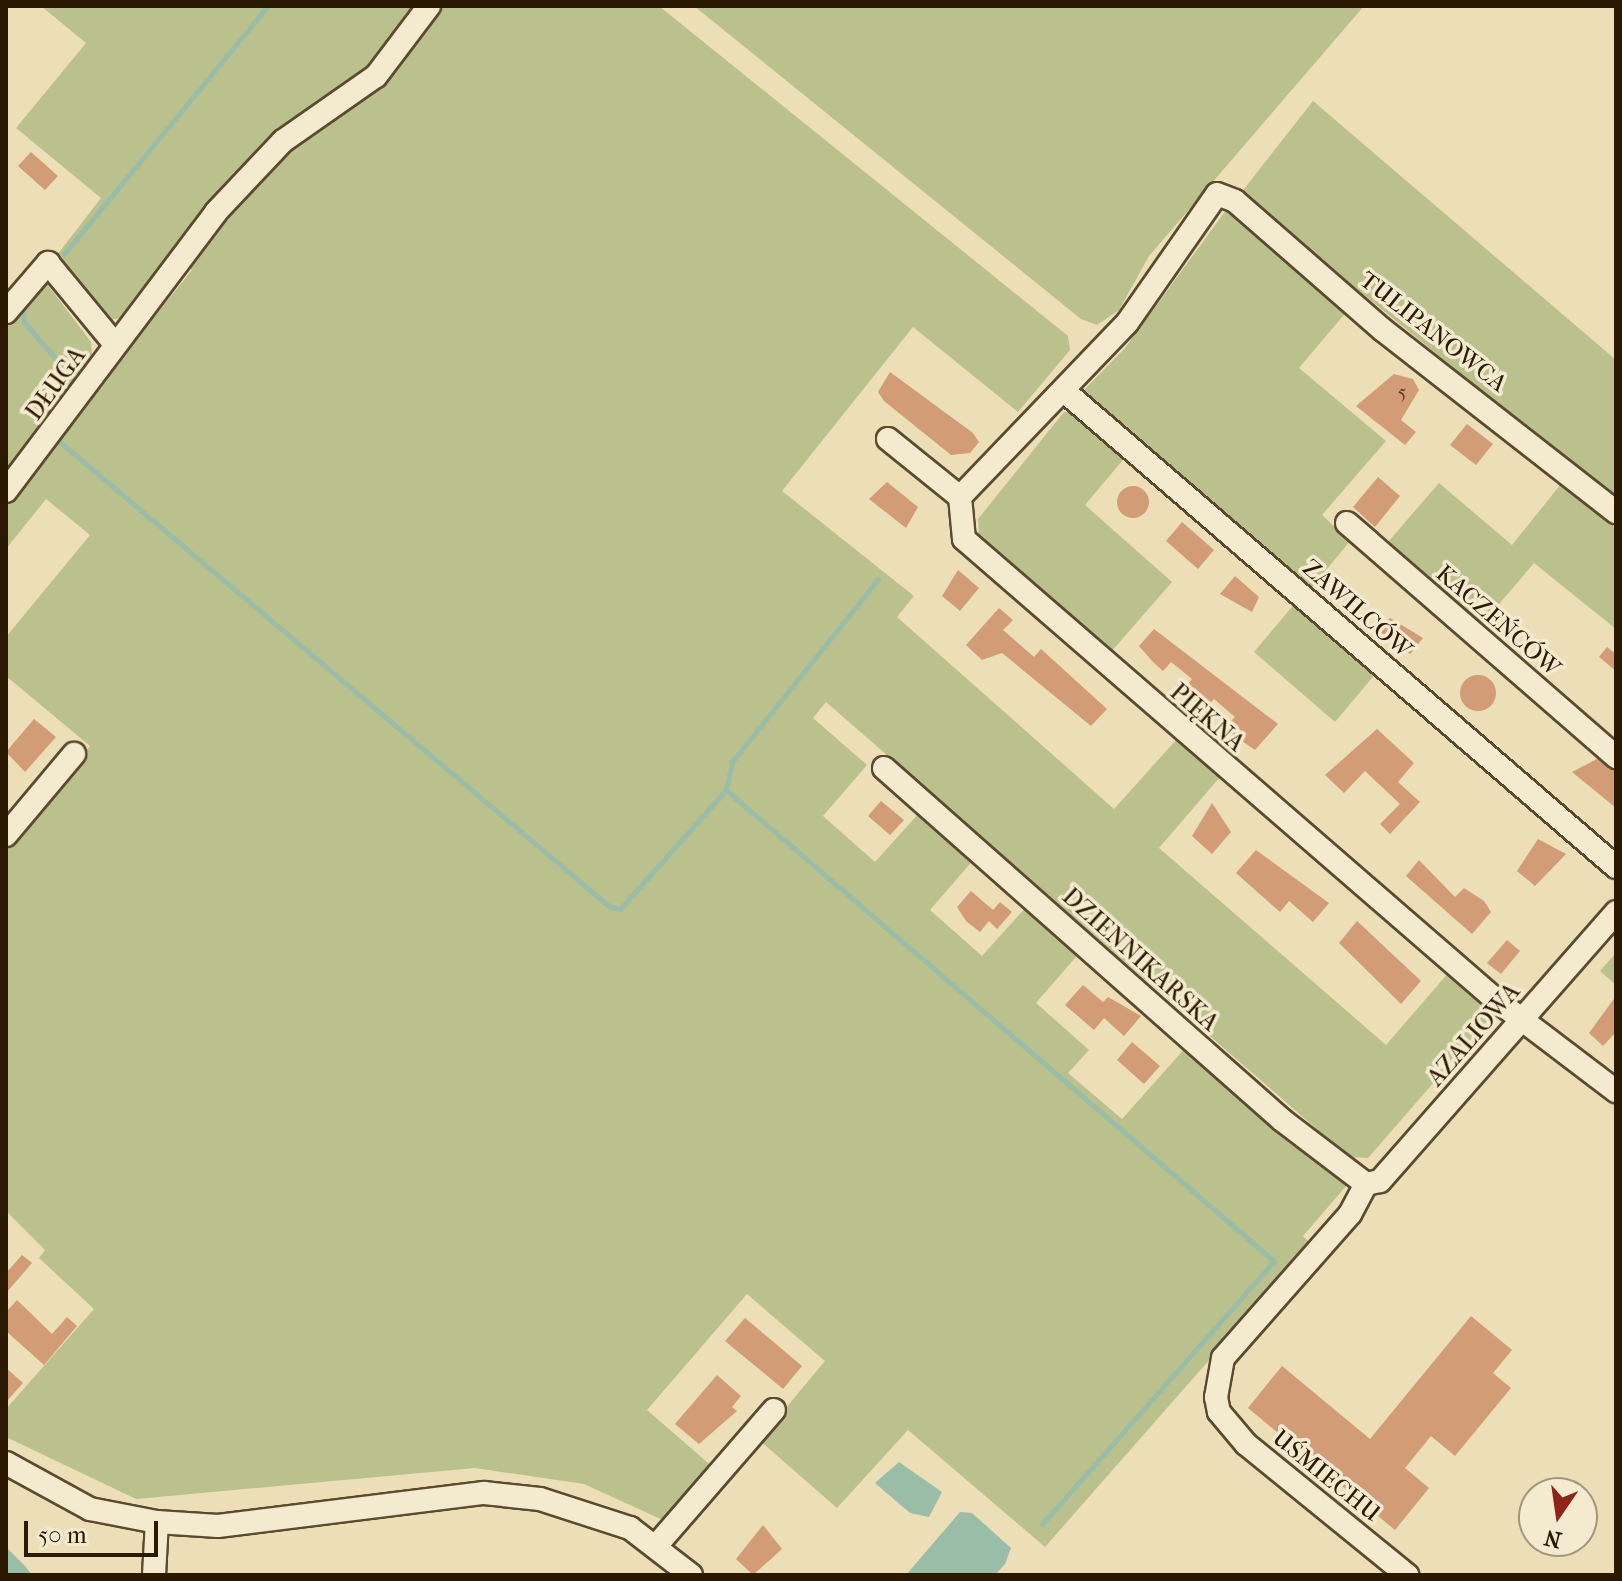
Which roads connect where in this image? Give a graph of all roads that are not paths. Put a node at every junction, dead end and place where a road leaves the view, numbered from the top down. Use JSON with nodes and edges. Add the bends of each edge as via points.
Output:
{"nodes":[{"id":1,"x":429,"y":6,"type":"edge"},
{"id":2,"x":6,"y":312,"type":"edge"},
{"id":3,"x":114,"y":343,"type":"junction"},
{"id":4,"x":1063,"y":390,"type":"junction"},
{"id":5,"x":888,"y":439,"type":"dead end"},
{"id":6,"x":6,"y":491,"type":"edge"},
{"id":7,"x":960,"y":497,"type":"junction"},
{"id":8,"x":1616,"y":512,"type":"edge"},
{"id":9,"x":1347,"y":523,"type":"dead end"},
{"id":10,"x":74,"y":754,"type":"dead end"},
{"id":11,"x":1616,"y":757,"type":"edge"},
{"id":12,"x":884,"y":768,"type":"dead end"},
{"id":13,"x":6,"y":835,"type":"edge"},
{"id":14,"x":1616,"y":867,"type":"edge"},
{"id":15,"x":1616,"y":912,"type":"edge"},
{"id":16,"x":1521,"y":1021,"type":"junction"},
{"id":17,"x":1616,"y":1091,"type":"edge"},
{"id":18,"x":1366,"y":1184,"type":"junction"},
{"id":19,"x":774,"y":1410,"type":"dead end"},
{"id":20,"x":6,"y":1463,"type":"edge"},
{"id":21,"x":157,"y":1522,"type":"junction"},
{"id":22,"x":656,"y":1546,"type":"junction"},
{"id":23,"x":1401,"y":1573,"type":"edge"},
{"id":24,"x":154,"y":1575,"type":"edge"},
{"id":25,"x":691,"y":1575,"type":"edge"}],
"edges":[{"from":1,"to":3,"type":"street","name":"DŁUGA","via":[[376,76],[283,141],[216,212]]},
{"from":2,"to":3,"type":"street","via":[[48,263]]},
{"from":3,"to":6,"type":"street","name":"DŁUGA","via":[[86,393]]},
{"from":4,"to":7,"type":"street"},
{"from":4,"to":8,"type":"street","name":"TULIPANOWCA","via":[[1127,323],[1217,194],[1235,201],[1383,330]]},
{"from":4,"to":14,"type":"street","name":"ZAWILCÓW"},
{"from":5,"to":7,"type":"street"},
{"from":7,"to":16,"type":"street","name":"PIĘKNA","via":[[964,539]]},
{"from":9,"to":11,"type":"street","name":"KACZEŃCÓW"},
{"from":10,"to":13,"type":"street"},
{"from":12,"to":18,"type":"street","name":"DZIENNIKARSKA","via":[[1282,1120]]},
{"from":15,"to":16,"type":"street","name":"AZALIOWA"},
{"from":16,"to":17,"type":"street","name":"PIĘKNA"},
{"from":16,"to":18,"type":"street","name":"AZALIOWA","via":[[1380,1181]]},
{"from":18,"to":23,"type":"street","name":"UŚMIECHU","via":[[1350,1214],[1223,1358],[1215,1380],[1219,1412],[1246,1444]]},
{"from":19,"to":22,"type":"street"},
{"from":20,"to":21,"type":"street","via":[[90,1509]]},
{"from":21,"to":22,"type":"street","via":[[218,1526],[484,1493],[593,1511]]},
{"from":21,"to":24,"type":"street"},
{"from":22,"to":25,"type":"street"}]}
